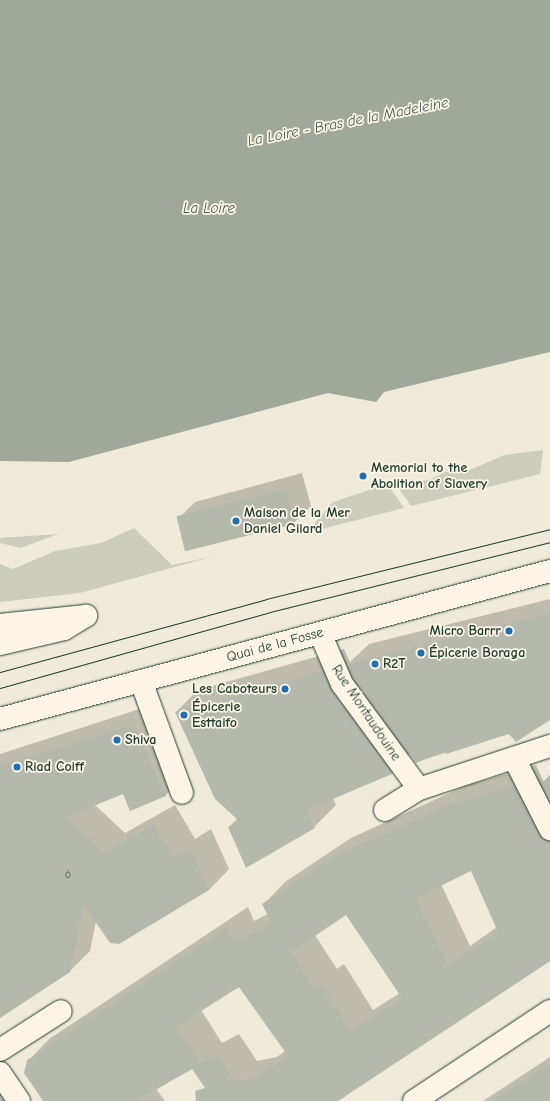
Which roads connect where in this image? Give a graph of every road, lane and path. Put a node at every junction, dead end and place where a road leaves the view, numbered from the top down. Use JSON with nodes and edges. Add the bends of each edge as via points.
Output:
{"nodes":[{"id":1,"x":550,"y":571,"type":"edge"},
{"id":2,"x":0,"y":625,"type":"edge"},
{"id":3,"x":320,"y":633,"type":"junction"},
{"id":4,"x":0,"y":644,"type":"edge"},
{"id":5,"x":141,"y":681,"type":"junction"},
{"id":6,"x":0,"y":719,"type":"edge"},
{"id":7,"x":550,"y":746,"type":"edge"},
{"id":8,"x":514,"y":758,"type":"junction"},
{"id":9,"x":419,"y":789,"type":"junction"},
{"id":10,"x":182,"y":793,"type":"dead end"},
{"id":11,"x":386,"y":810,"type":"dead end"},
{"id":12,"x":550,"y":829,"type":"edge"},
{"id":13,"x":61,"y":1011,"type":"dead end"},
{"id":14,"x":550,"y":1011,"type":"edge"},
{"id":15,"x":0,"y":1050,"type":"edge"},
{"id":16,"x":0,"y":1074,"type":"edge"},
{"id":17,"x":19,"y":1101,"type":"edge"},
{"id":18,"x":414,"y":1101,"type":"edge"}],
"edges":[{"from":1,"to":3,"type":"street","name":"Quai de la Fosse"},
{"from":2,"to":4,"type":"street","via":[[86,616],[64,629]]},
{"from":3,"to":5,"type":"street","name":"Quai de la Fosse"},
{"from":3,"to":9,"type":"street","name":"Rue Montaudouine","via":[[342,684]]},
{"from":5,"to":6,"type":"street","name":"Quai de la Fosse"},
{"from":5,"to":10,"type":"street"},
{"from":7,"to":8,"type":"street"},
{"from":8,"to":9,"type":"street"},
{"from":8,"to":12,"type":"street"},
{"from":9,"to":11,"type":"street"},
{"from":13,"to":15,"type":"street"},
{"from":14,"to":18,"type":"street"},
{"from":16,"to":17,"type":"street"}]}
